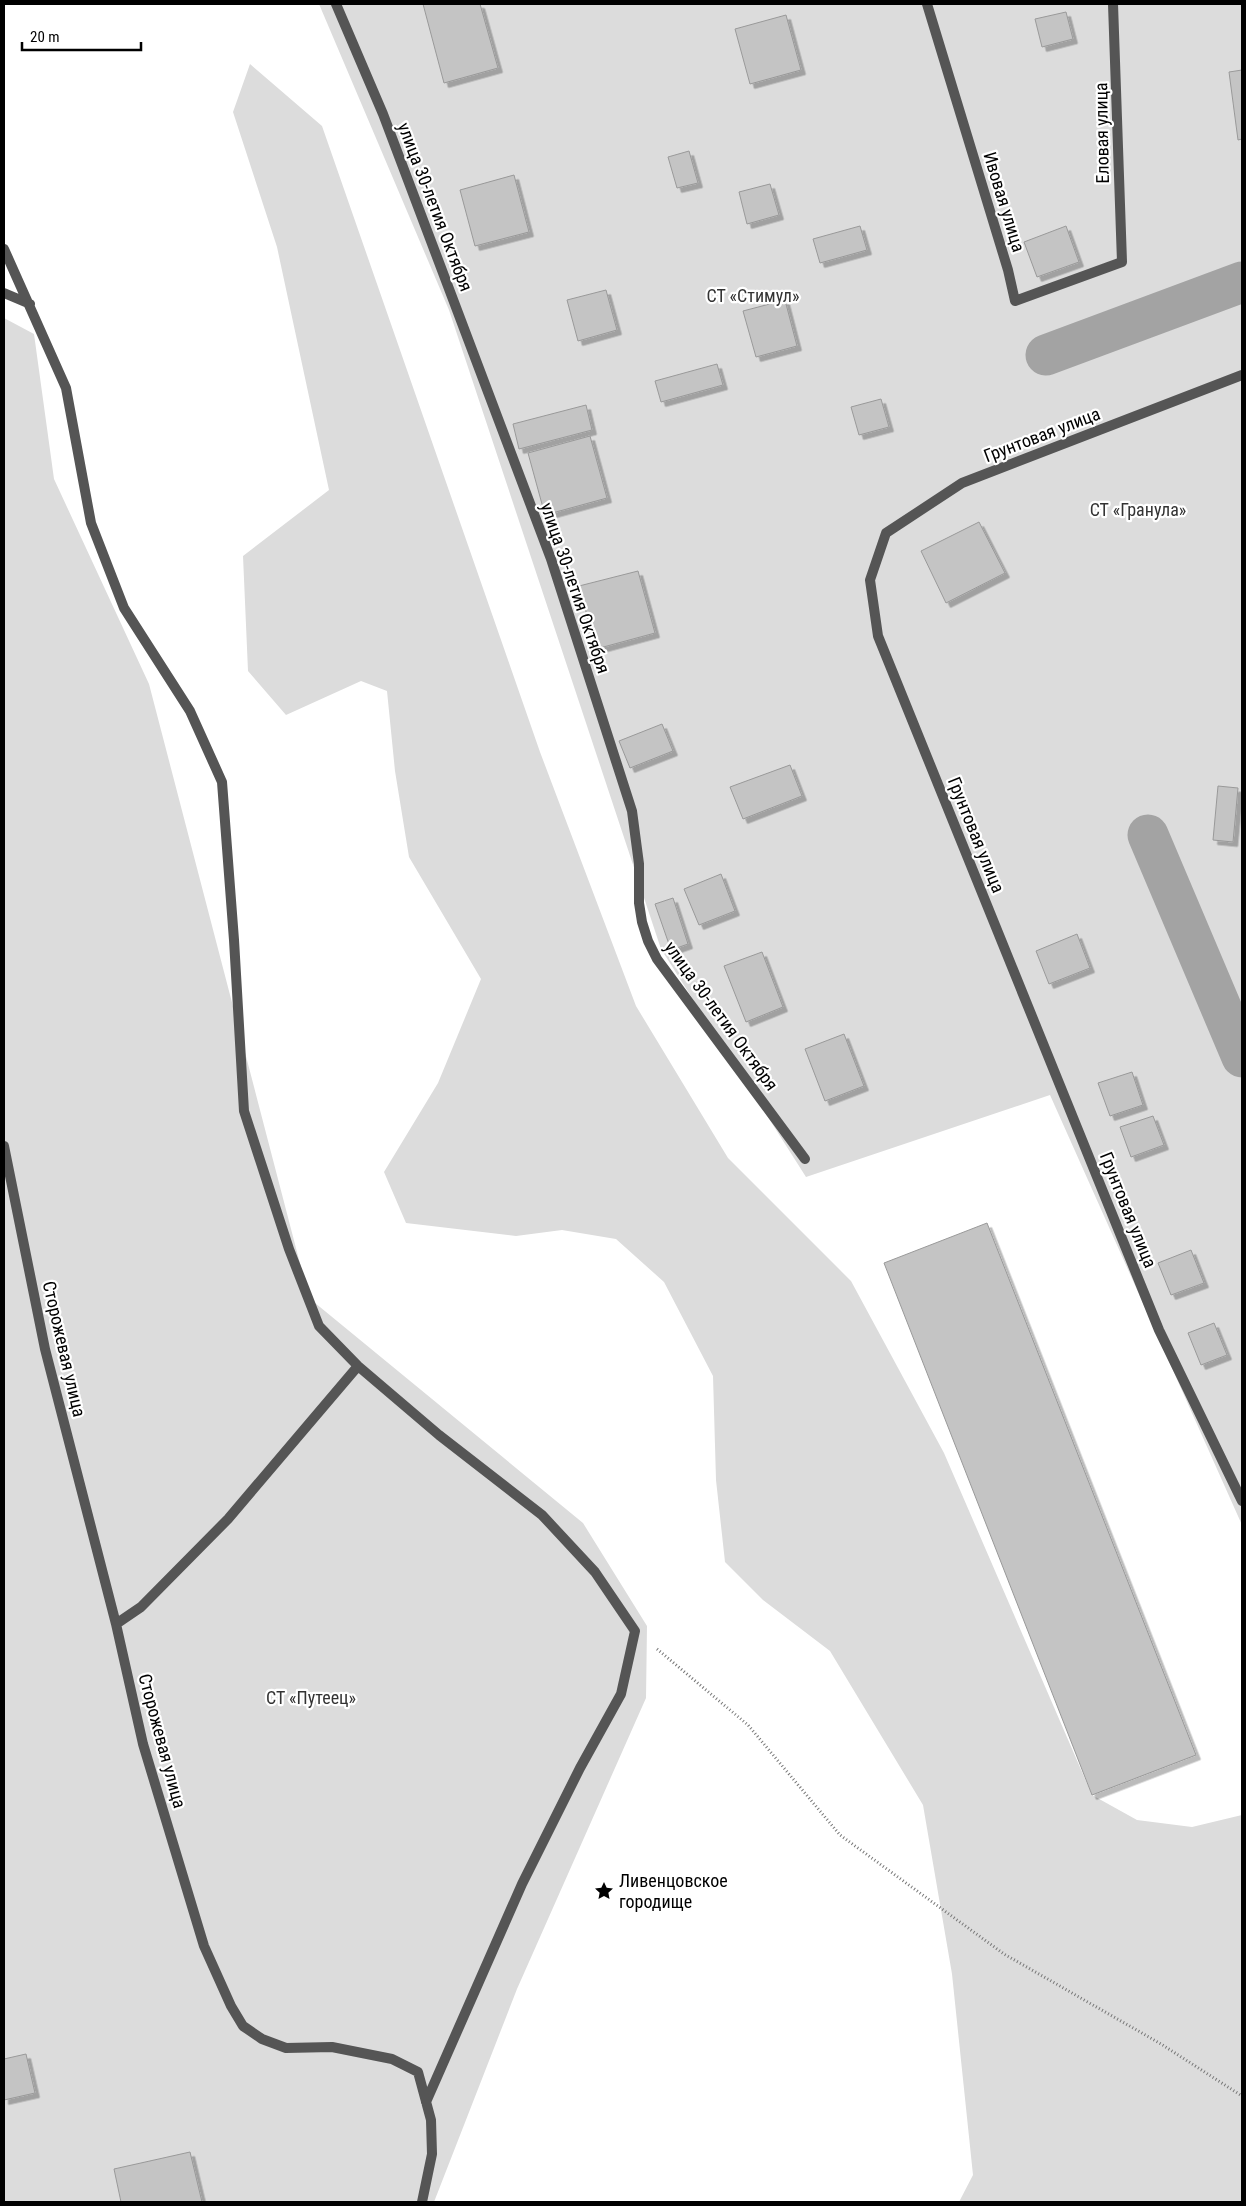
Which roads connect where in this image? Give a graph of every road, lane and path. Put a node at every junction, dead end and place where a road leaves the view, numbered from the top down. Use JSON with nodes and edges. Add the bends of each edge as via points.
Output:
{"nodes":[{"id":1,"x":336,"y":4,"type":"edge"},
{"id":2,"x":928,"y":4,"type":"edge"},
{"id":3,"x":1113,"y":4,"type":"edge"},
{"id":4,"x":4,"y":249,"type":"edge"},
{"id":5,"x":1122,"y":262,"type":"joint"},
{"id":6,"x":4,"y":293,"type":"edge"},
{"id":7,"x":30,"y":304,"type":"junction"},
{"id":8,"x":1242,"y":375,"type":"edge"},
{"id":9,"x":4,"y":1146,"type":"edge"},
{"id":10,"x":805,"y":1159,"type":"dead end"},
{"id":11,"x":358,"y":1366,"type":"junction"},
{"id":12,"x":1242,"y":1501,"type":"edge"},
{"id":13,"x":116,"y":1624,"type":"junction"},
{"id":14,"x":635,"y":1631,"type":"junction"},
{"id":15,"x":1242,"y":2096,"type":"edge"},
{"id":16,"x":426,"y":2102,"type":"junction"},
{"id":17,"x":422,"y":2202,"type":"edge"}],
"edges":[{"from":1,"to":10,"type":"street","name":"улица 30-летия Октября","via":[[383,114],[551,560],[632,811],[639,864],[639,903],[648,941]]},
{"from":2,"to":5,"type":"street","name":"Ивовая улица","via":[[1015,301]]},
{"from":3,"to":5,"type":"street","name":"Еловая улица"},
{"from":4,"to":7,"type":"street"},
{"from":6,"to":7,"type":"street"},
{"from":7,"to":11,"type":"street","via":[[66,388],[91,523],[124,608],[190,711],[222,782],[244,1111],[289,1249],[319,1326]]},
{"from":8,"to":12,"type":"street","name":"Грунтовая улица","via":[[962,483],[886,533],[870,580],[878,636],[1159,1330]]},
{"from":9,"to":13,"type":"street","name":"Сторожевая улица","via":[[45,1349]]},
{"from":11,"to":13,"type":"street","via":[[228,1519],[140,1607]]},
{"from":11,"to":14,"type":"street","via":[[439,1435],[542,1515],[595,1572]]},
{"from":13,"to":16,"type":"street","name":"Сторожевая улица","via":[[143,1744],[204,1946],[243,2026],[262,2039],[286,2048],[332,2047],[392,2059],[418,2072]]},
{"from":14,"to":15,"type":"path","via":[[748,1725],[840,1835],[1004,1954],[1161,2044]]},
{"from":14,"to":16,"type":"street","via":[[621,1694],[522,1884]]},
{"from":16,"to":17,"type":"street","name":"Сторожевая улица","via":[[431,2120],[432,2154]]}]}
